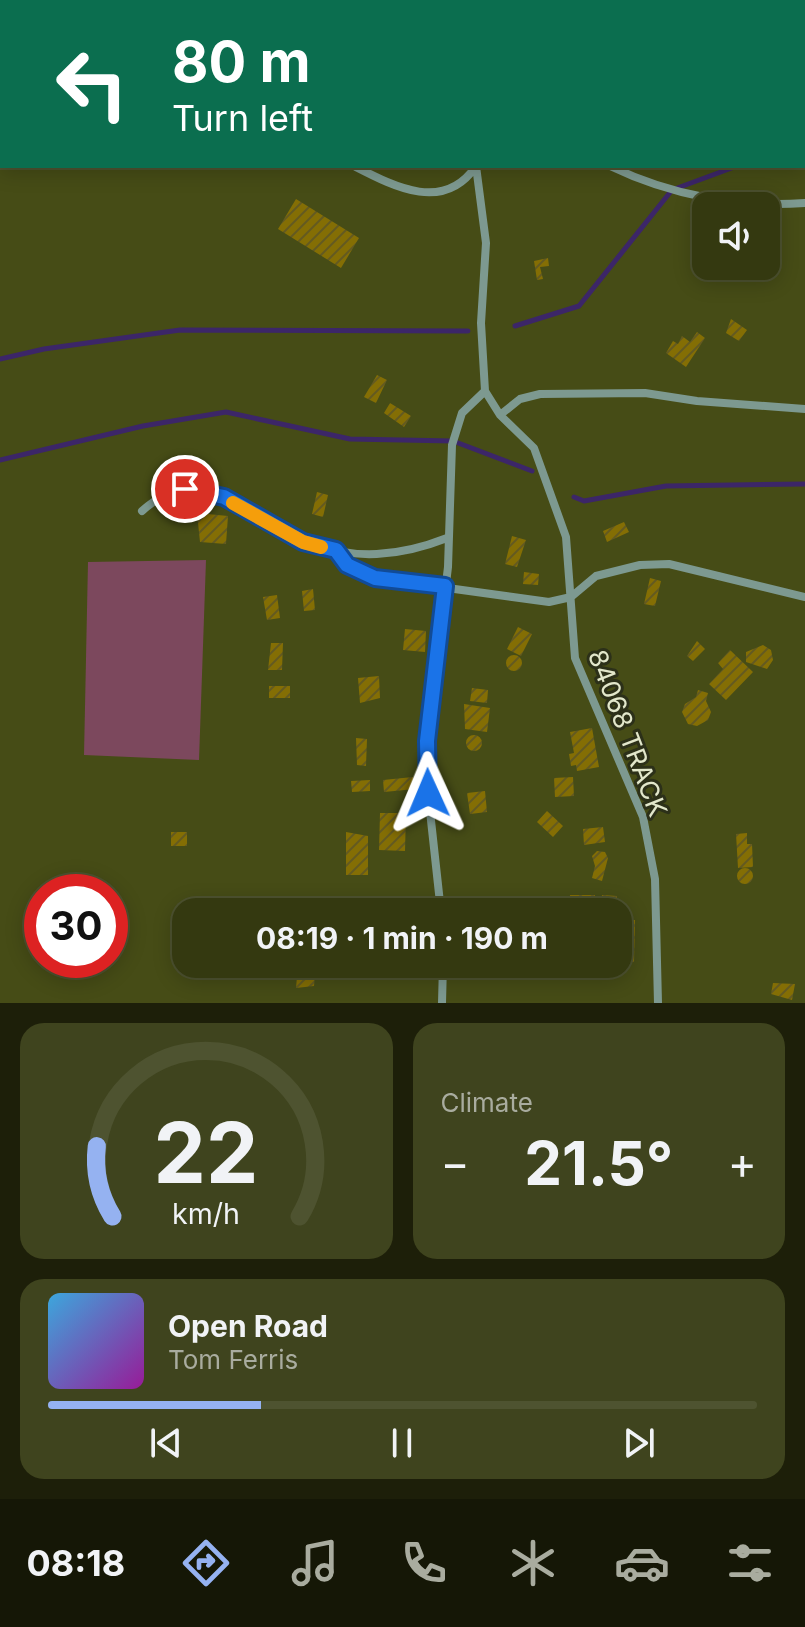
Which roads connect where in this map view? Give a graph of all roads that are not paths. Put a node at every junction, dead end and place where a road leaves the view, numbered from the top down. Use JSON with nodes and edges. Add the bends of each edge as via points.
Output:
{"nodes":[{"id":1,"x":358,"y":168,"type":"edge"},
{"id":2,"x":475,"y":168,"type":"edge"},
{"id":3,"x":476,"y":168,"type":"edge"},
{"id":4,"x":615,"y":168,"type":"edge"},
{"id":5,"x":805,"y":203,"type":"edge"},
{"id":6,"x":485,"y":391,"type":"junction"},
{"id":7,"x":805,"y":409,"type":"edge"},
{"id":8,"x":500,"y":415,"type":"junction"},
{"id":9,"x":142,"y":511,"type":"dead end"},
{"id":10,"x":447,"y":538,"type":"junction"},
{"id":11,"x":336,"y":550,"type":"junction"},
{"id":12,"x":445,"y":586,"type":"junction"},
{"id":13,"x":571,"y":597,"type":"junction"},
{"id":14,"x":805,"y":597,"type":"edge"},
{"id":15,"x":439,"y":898,"type":"edge"},
{"id":16,"x":443,"y":978,"type":"edge"},
{"id":17,"x":442,"y":1003,"type":"edge"},
{"id":18,"x":658,"y":1003,"type":"edge"}],
"edges":[{"from":1,"to":2,"type":"street","via":[[426,193],[448,191],[465,182]]},
{"from":3,"to":6,"type":"street","name":"84068 TRACK","via":[[486,243],[481,323]]},
{"from":4,"to":5,"type":"street","via":[[672,190],[718,200]]},
{"from":6,"to":8,"type":"street","name":"84068 TRACK"},
{"from":6,"to":10,"type":"street","via":[[456,424]]},
{"from":7,"to":8,"type":"street","via":[[645,393],[540,394],[520,399]]},
{"from":8,"to":13,"type":"street","name":"84068 TRACK","via":[[534,448],[546,474],[566,537]]},
{"from":9,"to":11,"type":"street","via":[[158,495],[174,489],[204,490],[303,542]]},
{"from":10,"to":11,"type":"street","via":[[398,555]]},
{"from":10,"to":12,"type":"street"},
{"from":11,"to":12,"type":"street","via":[[347,565],[375,578]]},
{"from":12,"to":13,"type":"street","via":[[549,602]]},
{"from":12,"to":15,"type":"street","via":[[427,741]]},
{"from":13,"to":14,"type":"street","via":[[596,576],[669,564]]},
{"from":13,"to":18,"type":"street","name":"84068 TRACK","via":[[575,658],[643,817],[655,879]]},
{"from":16,"to":17,"type":"street"}]}
